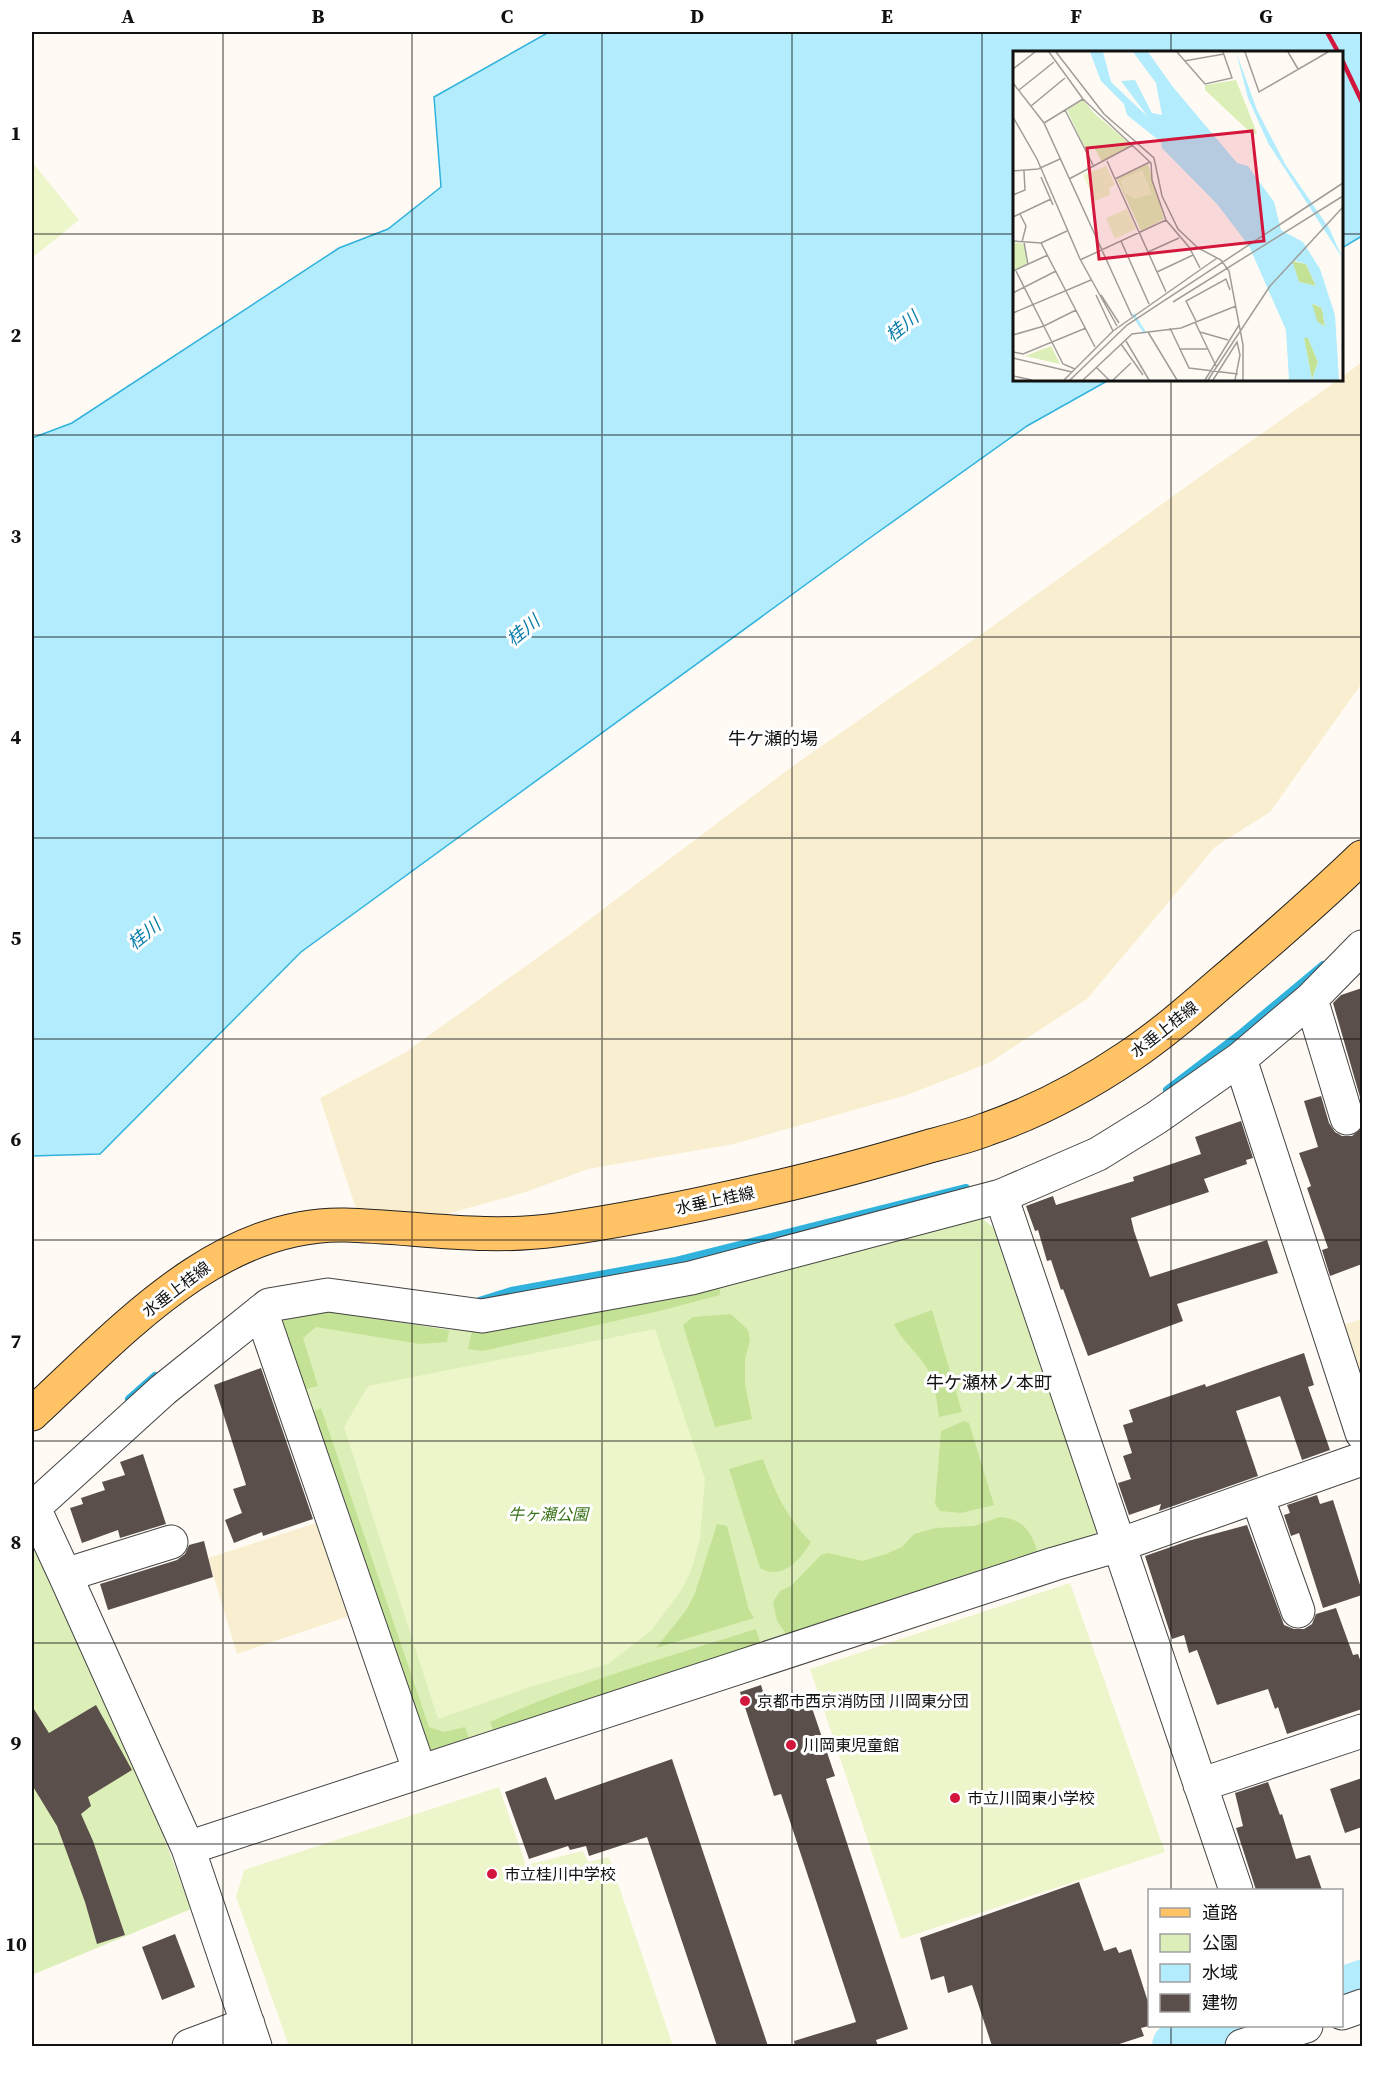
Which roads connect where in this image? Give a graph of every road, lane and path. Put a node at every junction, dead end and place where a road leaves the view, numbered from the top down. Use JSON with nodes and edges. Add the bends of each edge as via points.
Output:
{"nodes":[{"id":1,"x":1362,"y":857,"type":"edge"},
{"id":2,"x":1362,"y":947,"type":"edge"},
{"id":3,"x":1311,"y":999,"type":"junction"},
{"id":4,"x":1240,"y":1059,"type":"junction"},
{"id":5,"x":1347,"y":1118,"type":"dead end"},
{"id":6,"x":1001,"y":1196,"type":"junction"},
{"id":7,"x":261,"y":1311,"type":"junction"},
{"id":8,"x":32,"y":1413,"type":"edge"},
{"id":9,"x":1362,"y":1432,"type":"edge"},
{"id":10,"x":1362,"y":1459,"type":"edge"},
{"id":11,"x":1257,"y":1497,"type":"junction"},
{"id":12,"x":32,"y":1507,"type":"edge"},
{"id":13,"x":171,"y":1542,"type":"dead end"},
{"id":14,"x":1119,"y":1545,"type":"junction"},
{"id":15,"x":65,"y":1575,"type":"junction"},
{"id":16,"x":1298,"y":1611,"type":"dead end"},
{"id":17,"x":1362,"y":1731,"type":"edge"},
{"id":18,"x":420,"y":1772,"type":"junction"},
{"id":19,"x":1200,"y":1785,"type":"junction"},
{"id":20,"x":188,"y":1848,"type":"junction"},
{"id":21,"x":1236,"y":1889,"type":"edge"},
{"id":22,"x":1362,"y":2006,"type":"edge"},
{"id":23,"x":1343,"y":2012,"type":"edge"},
{"id":24,"x":1290,"y":2033,"type":"edge"},
{"id":25,"x":251,"y":2035,"type":"edge"},
{"id":26,"x":189,"y":2046,"type":"edge"},
{"id":27,"x":1242,"y":2046,"type":"edge"}],
"edges":[{"from":1,"to":8,"type":"main road","name":"水垂上桂線","via":[[1177,1021],[1128,1058],[1057,1098],[987,1129],[822,1177],[696,1206],[555,1230],[464,1234],[344,1225],[304,1227],[254,1242],[206,1265],[159,1300]]},
{"from":2,"to":3,"type":"street"},
{"from":3,"to":4,"type":"street"},
{"from":3,"to":5,"type":"street"},
{"from":4,"to":6,"type":"street","via":[[1098,1154]]},
{"from":4,"to":9,"type":"street"},
{"from":6,"to":7,"type":"street","via":[[691,1278],[482,1316],[328,1295],[269,1305]]},
{"from":6,"to":14,"type":"street"},
{"from":7,"to":12,"type":"street","via":[[163,1390]]},
{"from":7,"to":18,"type":"street"},
{"from":10,"to":11,"type":"street"},
{"from":11,"to":14,"type":"street"},
{"from":11,"to":16,"type":"street"},
{"from":12,"to":15,"type":"street"},
{"from":13,"to":15,"type":"street"},
{"from":14,"to":18,"type":"street"},
{"from":14,"to":19,"type":"street"},
{"from":15,"to":20,"type":"street"},
{"from":17,"to":19,"type":"street"},
{"from":18,"to":20,"type":"street"},
{"from":19,"to":21,"type":"street"},
{"from":20,"to":25,"type":"street"},
{"from":22,"to":23,"type":"street"},
{"from":24,"to":27,"type":"street"},
{"from":25,"to":26,"type":"street"}]}
